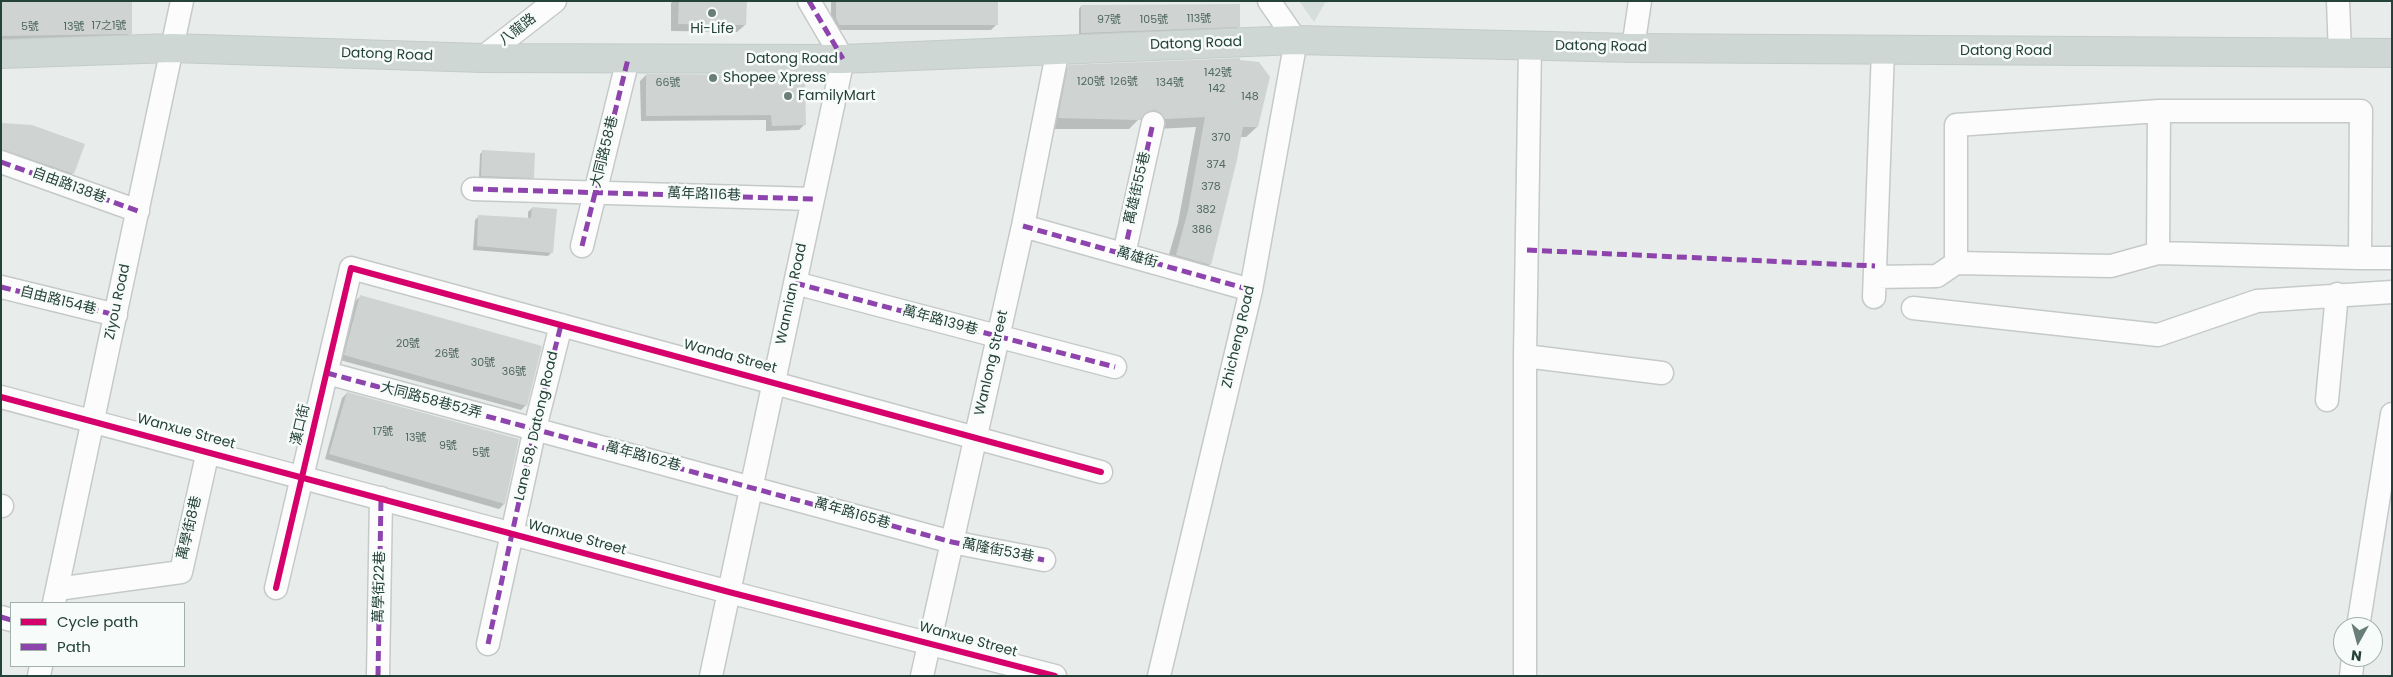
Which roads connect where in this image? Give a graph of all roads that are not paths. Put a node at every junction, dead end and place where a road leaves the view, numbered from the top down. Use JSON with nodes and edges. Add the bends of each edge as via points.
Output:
{"nodes":[{"id":1,"x":182,"y":1,"type":"edge"},
{"id":2,"x":555,"y":1,"type":"edge"},
{"id":3,"x":809,"y":1,"type":"edge"},
{"id":4,"x":1269,"y":1,"type":"edge"},
{"id":5,"x":1640,"y":1,"type":"edge"},
{"id":6,"x":2338,"y":1,"type":"edge"},
{"id":7,"x":1296,"y":40,"type":"junction"},
{"id":8,"x":1530,"y":46,"type":"junction"},
{"id":9,"x":172,"y":48,"type":"junction"},
{"id":10,"x":1633,"y":48,"type":"junction"},
{"id":11,"x":1058,"y":50,"type":"junction"},
{"id":12,"x":1883,"y":50,"type":"junction"},
{"id":13,"x":2392,"y":53,"type":"edge"},
{"id":14,"x":1,"y":54,"type":"edge"},
{"id":15,"x":2340,"y":54,"type":"junction"},
{"id":16,"x":482,"y":58,"type":"junction"},
{"id":17,"x":628,"y":59,"type":"junction"},
{"id":18,"x":842,"y":59,"type":"junction"},
{"id":19,"x":2159,"y":111,"type":"junction"},
{"id":20,"x":1153,"y":123,"type":"dead end"},
{"id":21,"x":1,"y":162,"type":"edge"},
{"id":22,"x":473,"y":189,"type":"dead end"},
{"id":23,"x":595,"y":192,"type":"junction"},
{"id":24,"x":813,"y":199,"type":"junction"},
{"id":25,"x":138,"y":211,"type":"junction"},
{"id":26,"x":1023,"y":226,"type":"junction"},
{"id":27,"x":582,"y":246,"type":"dead end"},
{"id":28,"x":2158,"y":253,"type":"junction"},
{"id":29,"x":1124,"y":254,"type":"junction"},
{"id":30,"x":2360,"y":258,"type":"junction"},
{"id":31,"x":2392,"y":258,"type":"edge"},
{"id":32,"x":1956,"y":264,"type":"junction"},
{"id":33,"x":351,"y":268,"type":"joint"},
{"id":34,"x":795,"y":283,"type":"junction"},
{"id":35,"x":1,"y":287,"type":"edge"},
{"id":36,"x":1251,"y":290,"type":"junction"},
{"id":37,"x":2392,"y":292,"type":"edge"},
{"id":38,"x":2336,"y":294,"type":"junction"},
{"id":39,"x":1913,"y":308,"type":"dead end"},
{"id":40,"x":116,"y":315,"type":"junction"},
{"id":41,"x":562,"y":325,"type":"junction"},
{"id":42,"x":998,"y":337,"type":"junction"},
{"id":43,"x":1525,"y":356,"type":"junction"},
{"id":44,"x":1115,"y":367,"type":"dead end"},
{"id":45,"x":1662,"y":372,"type":"dead end"},
{"id":46,"x":326,"y":373,"type":"junction"},
{"id":47,"x":774,"y":382,"type":"junction"},
{"id":48,"x":1,"y":396,"type":"edge"},
{"id":49,"x":2328,"y":400,"type":"dead end"},
{"id":50,"x":2392,"y":414,"type":"edge"},
{"id":51,"x":93,"y":420,"type":"junction"},
{"id":52,"x":535,"y":428,"type":"junction"},
{"id":53,"x":975,"y":439,"type":"junction"},
{"id":54,"x":208,"y":451,"type":"junction"},
{"id":55,"x":1101,"y":472,"type":"dead end"},
{"id":56,"x":302,"y":476,"type":"junction"},
{"id":57,"x":751,"y":486,"type":"junction"},
{"id":58,"x":381,"y":498,"type":"junction"},
{"id":59,"x":513,"y":534,"type":"junction"},
{"id":60,"x":952,"y":542,"type":"junction"},
{"id":61,"x":1044,"y":560,"type":"dead end"},
{"id":62,"x":276,"y":588,"type":"dead end"},
{"id":63,"x":729,"y":592,"type":"junction"},
{"id":64,"x":56,"y":596,"type":"edge"},
{"id":65,"x":2360,"y":617,"type":"edge"},
{"id":66,"x":930,"y":643,"type":"junction"},
{"id":67,"x":488,"y":644,"type":"dead end"},
{"id":68,"x":378,"y":676,"type":"edge"},
{"id":69,"x":711,"y":676,"type":"edge"},
{"id":70,"x":922,"y":676,"type":"edge"},
{"id":71,"x":1055,"y":676,"type":"edge"},
{"id":72,"x":1159,"y":676,"type":"edge"},
{"id":73,"x":1525,"y":676,"type":"edge"}],
"edges":[{"from":1,"to":9,"type":"street","name":"Ziyou Road"},
{"from":2,"to":16,"type":"street","name":"八龍路"},
{"from":3,"to":18,"type":"street"},
{"from":4,"to":7,"type":"street"},
{"from":5,"to":10,"type":"street"},
{"from":6,"to":15,"type":"street"},
{"from":7,"to":8,"type":"main road","name":"Datong Road"},
{"from":7,"to":11,"type":"main road","name":"Datong Road"},
{"from":7,"to":36,"type":"street","name":"Zhicheng Road"},
{"from":8,"to":10,"type":"main road","name":"Datong Road"},
{"from":8,"to":43,"type":"street"},
{"from":9,"to":14,"type":"main road","name":"Datong Road"},
{"from":9,"to":16,"type":"main road","name":"Datong Road"},
{"from":9,"to":25,"type":"street","name":"Ziyou Road"},
{"from":10,"to":12,"type":"main road","name":"Datong Road"},
{"from":11,"to":18,"type":"main road","name":"Datong Road"},
{"from":11,"to":26,"type":"street","name":"Wanlong Street"},
{"from":12,"to":15,"type":"main road","name":"Datong Road"},
{"from":12,"to":32,"type":"street","via":[[1875,287],[1937,276]]},
{"from":13,"to":15,"type":"main road","name":"Datong Road"},
{"from":16,"to":17,"type":"main road","name":"Datong Road"},
{"from":17,"to":18,"type":"main road","name":"Datong Road"},
{"from":17,"to":23,"type":"street","name":"大同路58巷"},
{"from":18,"to":24,"type":"street","name":"Wannian Road"},
{"from":19,"to":28,"type":"street"},
{"from":19,"to":30,"type":"street","via":[[2361,111]]},
{"from":19,"to":32,"type":"street","via":[[1956,125]]},
{"from":20,"to":29,"type":"street","name":"萬雄街55巷"},
{"from":21,"to":25,"type":"street","name":"自由路138巷"},
{"from":22,"to":23,"type":"street","name":"萬年路116巷"},
{"from":23,"to":24,"type":"street","name":"萬年路116巷"},
{"from":23,"to":27,"type":"street","name":"大同路58巷"},
{"from":24,"to":34,"type":"street","name":"Wannian Road"},
{"from":25,"to":40,"type":"street","name":"Ziyou Road"},
{"from":26,"to":29,"type":"street","name":"萬雄街"},
{"from":26,"to":42,"type":"street","name":"Wanlong Street"},
{"from":28,"to":30,"type":"street"},
{"from":28,"to":32,"type":"street","via":[[2111,266]]},
{"from":29,"to":36,"type":"street","name":"萬雄街"},
{"from":30,"to":31,"type":"street"},
{"from":33,"to":41,"type":"street","name":"Wanda Street"},
{"from":33,"to":46,"type":"street","name":"漢口街"},
{"from":34,"to":42,"type":"street","name":"萬年路139巷"},
{"from":34,"to":47,"type":"street","name":"Wannian Road"},
{"from":35,"to":40,"type":"street","name":"自由路154巷"},
{"from":36,"to":72,"type":"street","name":"Zhicheng Road"},
{"from":37,"to":38,"type":"street"},
{"from":38,"to":39,"type":"street","via":[[2257,300],[2158,335]]},
{"from":38,"to":49,"type":"street"},
{"from":40,"to":51,"type":"street","name":"Ziyou Road"},
{"from":41,"to":47,"type":"street","name":"Wanda Street"},
{"from":41,"to":52,"type":"street","name":"Lane 58, Datong Road"},
{"from":42,"to":44,"type":"street","name":"萬年路139巷"},
{"from":42,"to":53,"type":"street","name":"Wanlong Street"},
{"from":43,"to":45,"type":"street"},
{"from":43,"to":73,"type":"street"},
{"from":46,"to":52,"type":"street","name":"大同路58巷52弄"},
{"from":46,"to":56,"type":"street","name":"漢口街"},
{"from":47,"to":53,"type":"street","name":"Wanda Street"},
{"from":47,"to":57,"type":"street","name":"Wannian Road"},
{"from":48,"to":51,"type":"street","name":"Wanxue Street"},
{"from":50,"to":65,"type":"street"},
{"from":51,"to":54,"type":"street","name":"Wanxue Street"},
{"from":51,"to":64,"type":"street","name":"Ziyou Road"},
{"from":52,"to":57,"type":"street","name":"萬年路162巷"},
{"from":52,"to":59,"type":"street","name":"Lane 58, Datong Road"},
{"from":53,"to":55,"type":"street","name":"Wanda Street"},
{"from":53,"to":60,"type":"street","name":"Wanlong Street"},
{"from":54,"to":56,"type":"street","name":"Wanxue Street"},
{"from":54,"to":64,"type":"street","name":"萬學街8巷","via":[[181,572]]},
{"from":56,"to":58,"type":"street","name":"Wanxue Street"},
{"from":56,"to":62,"type":"street","name":"漢口街"},
{"from":57,"to":60,"type":"street","name":"萬年路165巷"},
{"from":57,"to":63,"type":"street","name":"Wannian Road"},
{"from":58,"to":59,"type":"street","name":"Wanxue Street"},
{"from":58,"to":68,"type":"street","name":"萬學街22巷"},
{"from":59,"to":63,"type":"street","name":"Wanxue Street"},
{"from":59,"to":67,"type":"street","name":"Lane 58, Datong Road"},
{"from":60,"to":61,"type":"street","name":"萬隆街53巷"},
{"from":60,"to":66,"type":"street","name":"Wanlong Street"},
{"from":63,"to":66,"type":"street","name":"Wanxue Street"},
{"from":63,"to":69,"type":"street","name":"Wannian Road"},
{"from":66,"to":70,"type":"street","name":"Wanlong Street"},
{"from":66,"to":71,"type":"street","name":"Wanxue Street"}]}
